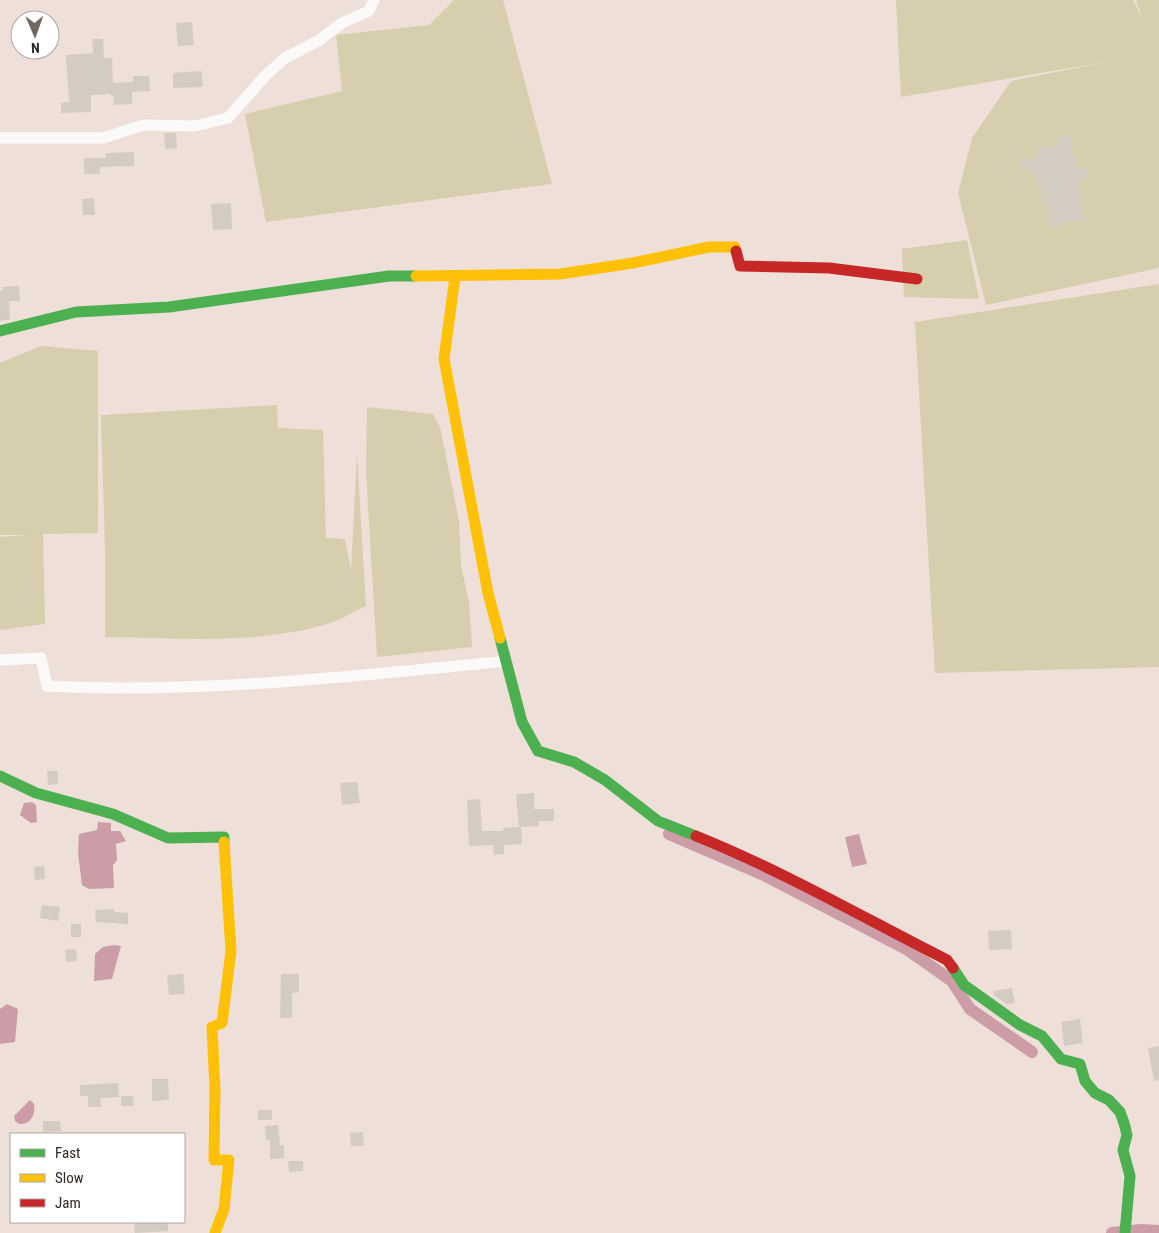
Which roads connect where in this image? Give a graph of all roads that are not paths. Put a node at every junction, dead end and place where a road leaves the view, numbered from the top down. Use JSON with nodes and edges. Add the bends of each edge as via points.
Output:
{"nodes":[{"id":1,"x":374,"y":0,"type":"edge"},
{"id":2,"x":0,"y":138,"type":"edge"},
{"id":3,"x":455,"y":277,"type":"junction"},
{"id":4,"x":917,"y":279,"type":"dead end"},
{"id":5,"x":0,"y":331,"type":"edge"},
{"id":6,"x":0,"y":660,"type":"edge"},
{"id":7,"x":506,"y":660,"type":"junction"},
{"id":8,"x":0,"y":776,"type":"edge"},
{"id":9,"x":215,"y":1233,"type":"edge"},
{"id":10,"x":1126,"y":1233,"type":"edge"}],
"edges":[{"from":1,"to":2,"type":"street","via":[[369,11],[342,23],[318,41],[285,58],[228,118],[195,126],[143,125],[102,138]]},
{"from":3,"to":4,"type":"street","via":[[560,274],[709,247],[735,247],[740,266],[829,268]]},
{"from":3,"to":5,"type":"street","via":[[389,276],[169,307],[76,312]]},
{"from":3,"to":7,"type":"street","via":[[444,359],[488,593]]},
{"from":6,"to":7,"type":"street","via":[[41,658],[47,686],[107,689],[310,678]]},
{"from":7,"to":10,"type":"street","via":[[522,722],[538,751],[574,762],[605,780],[658,821],[736,852],[947,960],[964,985],[1020,1025],[1042,1036],[1060,1058],[1080,1064],[1086,1081],[1095,1093],[1109,1100],[1120,1112],[1124,1123],[1127,1135],[1124,1150],[1130,1176]]},
{"from":8,"to":9,"type":"street","via":[[36,793],[113,814],[168,838],[224,837],[231,951],[222,1022],[212,1027],[214,1160],[229,1160],[224,1209]]}]}
